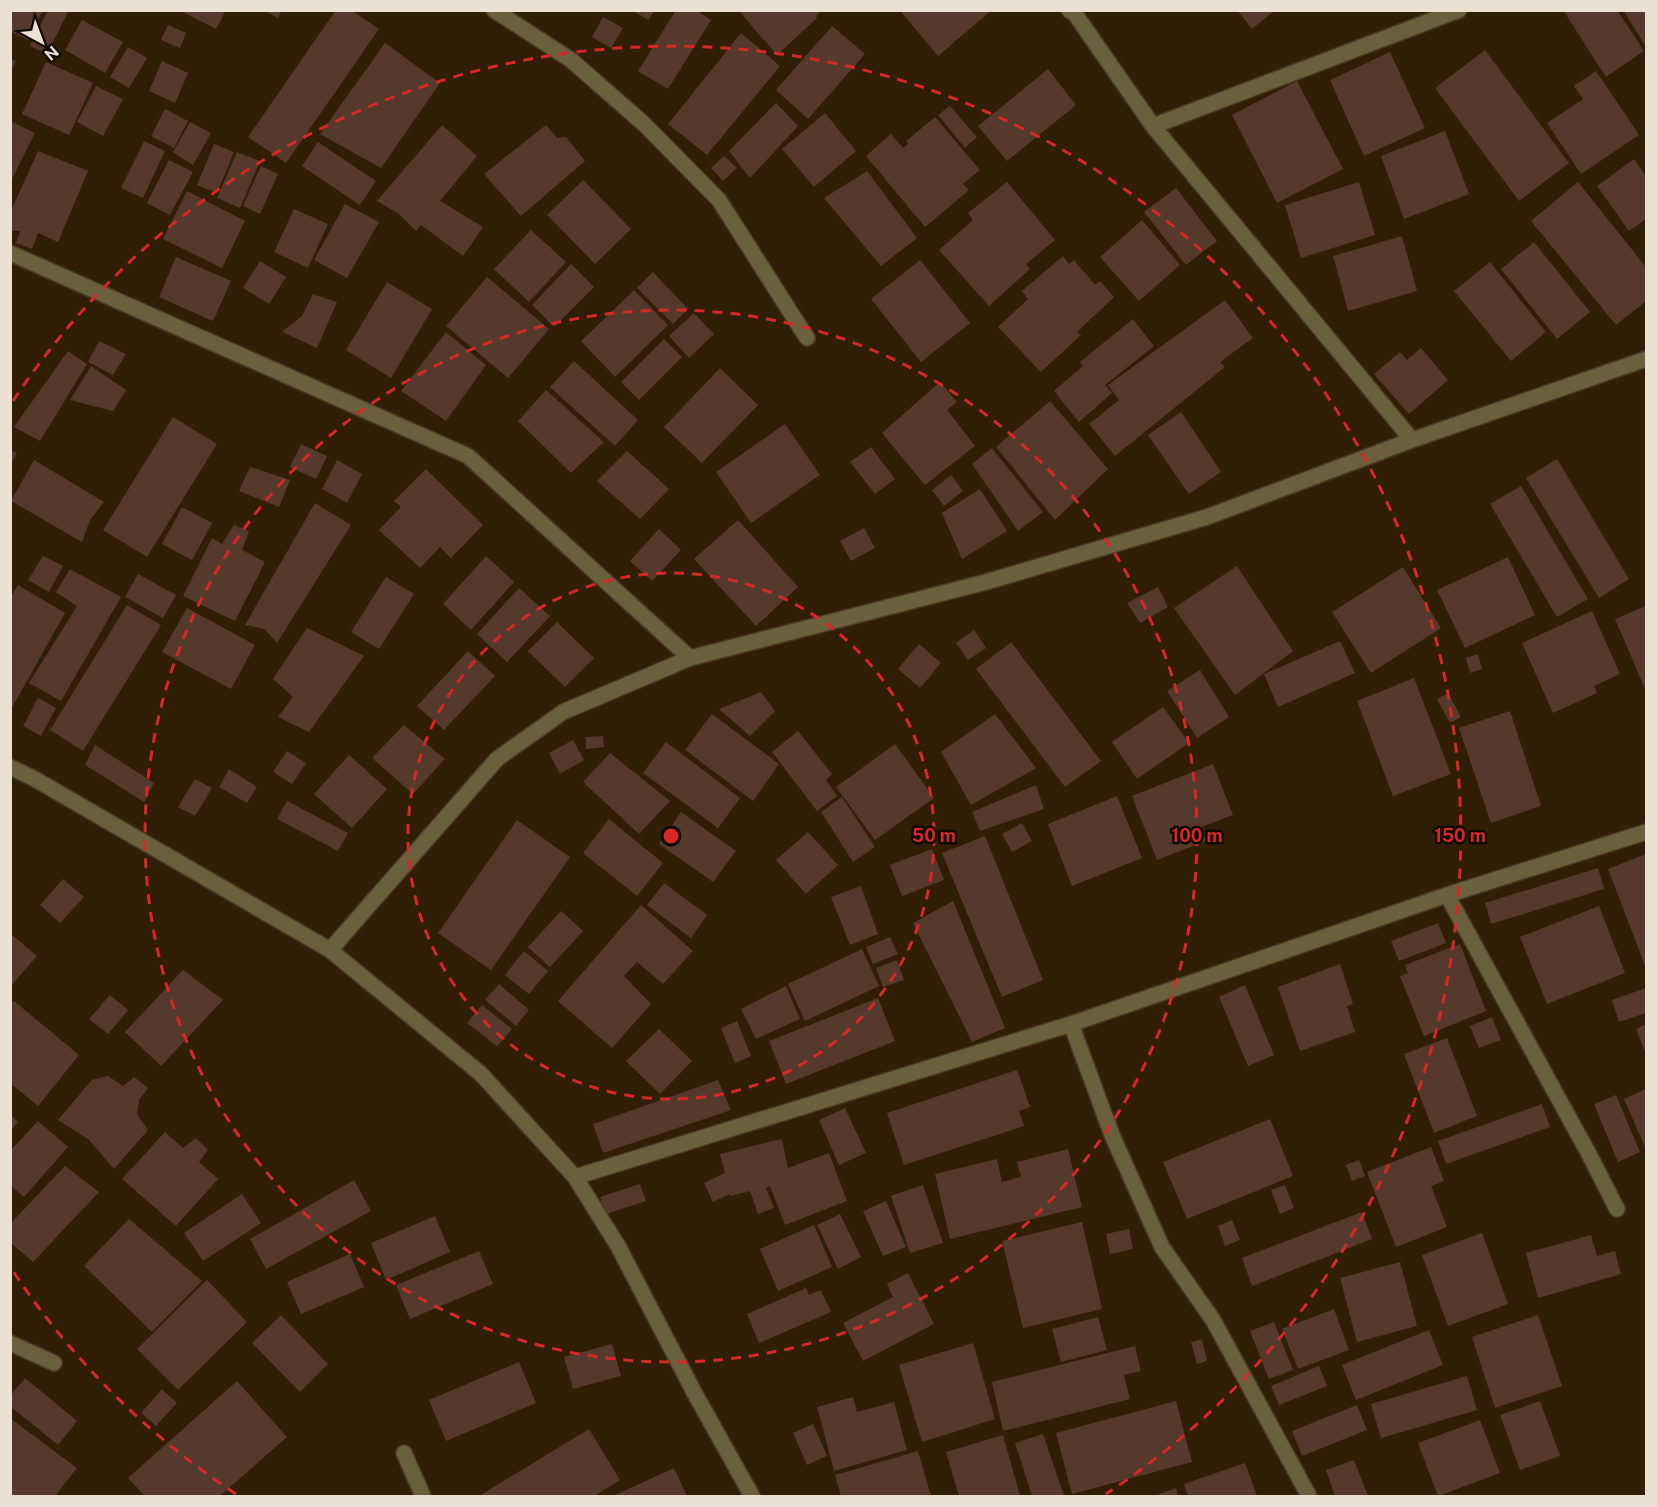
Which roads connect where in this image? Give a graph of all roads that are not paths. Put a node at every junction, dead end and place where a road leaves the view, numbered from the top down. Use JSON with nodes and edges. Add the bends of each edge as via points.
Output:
{"nodes":[{"id":1,"x":494,"y":10,"type":"edge"},
{"id":2,"x":1069,"y":10,"type":"edge"},
{"id":3,"x":1459,"y":10,"type":"edge"},
{"id":4,"x":1153,"y":126,"type":"junction"},
{"id":5,"x":10,"y":253,"type":"edge"},
{"id":6,"x":807,"y":338,"type":"dead end"},
{"id":7,"x":1647,"y":359,"type":"edge"},
{"id":8,"x":1412,"y":440,"type":"junction"},
{"id":9,"x":690,"y":658,"type":"junction"},
{"id":10,"x":10,"y":767,"type":"edge"},
{"id":11,"x":1647,"y":832,"type":"edge"},
{"id":12,"x":1448,"y":895,"type":"junction"},
{"id":13,"x":330,"y":950,"type":"junction"},
{"id":14,"x":1071,"y":1024,"type":"junction"},
{"id":15,"x":574,"y":1177,"type":"junction"},
{"id":16,"x":1617,"y":1209,"type":"dead end"},
{"id":17,"x":10,"y":1343,"type":"edge"},
{"id":18,"x":54,"y":1363,"type":"dead end"},
{"id":19,"x":404,"y":1453,"type":"dead end"},
{"id":20,"x":423,"y":1497,"type":"edge"},
{"id":21,"x":752,"y":1497,"type":"edge"},
{"id":22,"x":1309,"y":1497,"type":"edge"}],
"edges":[{"from":1,"to":6,"type":"street","via":[[572,60],[644,124],[719,200]]},
{"from":2,"to":4,"type":"street"},
{"from":3,"to":4,"type":"street"},
{"from":4,"to":8,"type":"street"},
{"from":5,"to":9,"type":"street","via":[[468,456]]},
{"from":7,"to":8,"type":"street"},
{"from":8,"to":9,"type":"street","via":[[1207,518],[986,582]]},
{"from":9,"to":13,"type":"street","via":[[562,712],[497,759]]},
{"from":10,"to":13,"type":"street"},
{"from":11,"to":12,"type":"street"},
{"from":12,"to":14,"type":"street"},
{"from":12,"to":16,"type":"street"},
{"from":13,"to":15,"type":"street","via":[[481,1074]]},
{"from":14,"to":15,"type":"street"},
{"from":14,"to":22,"type":"street","via":[[1112,1135],[1162,1247],[1213,1320]]},
{"from":15,"to":21,"type":"street","via":[[618,1246]]},
{"from":17,"to":18,"type":"street"},
{"from":19,"to":20,"type":"street"}]}
